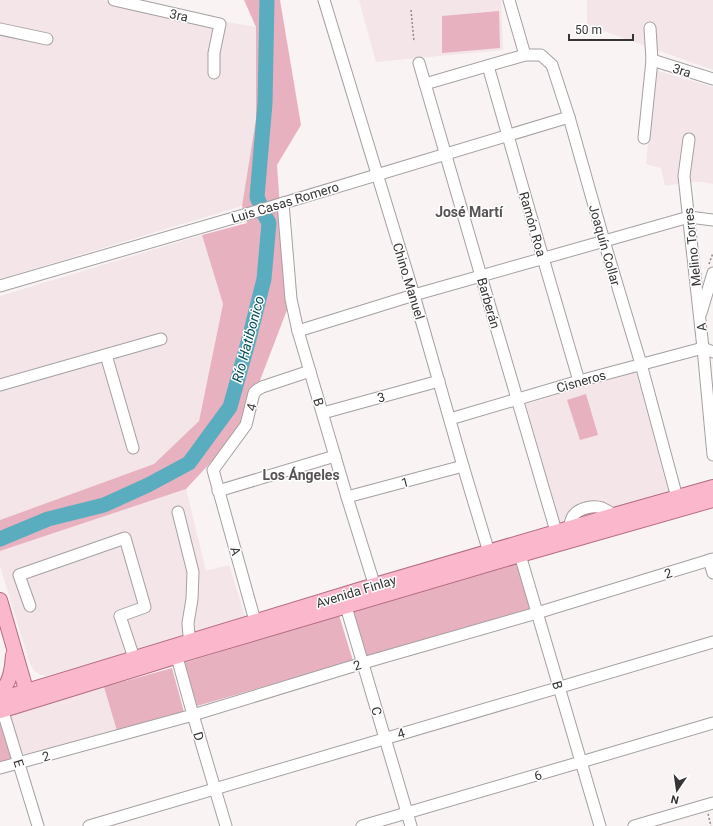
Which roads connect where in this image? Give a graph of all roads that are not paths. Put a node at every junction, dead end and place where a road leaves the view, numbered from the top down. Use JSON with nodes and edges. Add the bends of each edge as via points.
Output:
{"nodes":[{"id":1,"x":114,"y":0,"type":"edge"},
{"id":2,"x":324,"y":0,"type":"edge"},
{"id":3,"x":509,"y":0,"type":"edge"},
{"id":4,"x":650,"y":28,"type":"dead end"},
{"id":5,"x":0,"y":29,"type":"edge"},
{"id":6,"x":47,"y":39,"type":"dead end"},
{"id":7,"x":525,"y":55,"type":"junction"},
{"id":8,"x":652,"y":60,"type":"junction"},
{"id":9,"x":419,"y":63,"type":"dead end"},
{"id":10,"x":488,"y":66,"type":"junction"},
{"id":11,"x":214,"y":73,"type":"dead end"},
{"id":12,"x":713,"y":79,"type":"edge"},
{"id":13,"x":425,"y":84,"type":"junction"},
{"id":14,"x":569,"y":117,"type":"junction"},
{"id":15,"x":508,"y":135,"type":"junction"},
{"id":16,"x":644,"y":138,"type":"dead end"},
{"id":17,"x":689,"y":139,"type":"dead end"},
{"id":18,"x":446,"y":154,"type":"junction"},
{"id":19,"x":377,"y":175,"type":"junction"},
{"id":20,"x":283,"y":203,"type":"junction"},
{"id":21,"x":689,"y":217,"type":"junction"},
{"id":22,"x":713,"y":220,"type":"edge"},
{"id":23,"x":604,"y":241,"type":"junction"},
{"id":24,"x":543,"y":258,"type":"junction"},
{"id":25,"x":709,"y":270,"type":"edge"},
{"id":26,"x":481,"y":276,"type":"junction"},
{"id":27,"x":0,"y":286,"type":"edge"},
{"id":28,"x":414,"y":296,"type":"junction"},
{"id":29,"x":700,"y":317,"type":"junction"},
{"id":30,"x":298,"y":331,"type":"junction"},
{"id":31,"x":161,"y":339,"type":"dead end"},
{"id":32,"x":708,"y":350,"type":"edge"},
{"id":33,"x":106,"y":355,"type":"junction"},
{"id":34,"x":641,"y":364,"type":"junction"},
{"id":35,"x":310,"y":372,"type":"junction"},
{"id":36,"x":439,"y":381,"type":"junction"},
{"id":37,"x":579,"y":381,"type":"junction"},
{"id":38,"x":0,"y":386,"type":"edge"},
{"id":39,"x":517,"y":400,"type":"junction"},
{"id":40,"x":323,"y":413,"type":"junction"},
{"id":41,"x":450,"y":419,"type":"junction"},
{"id":42,"x":132,"y":448,"type":"dead end"},
{"id":43,"x":713,"y":455,"type":"edge"},
{"id":44,"x":335,"y":456,"type":"junction"},
{"id":45,"x":463,"y":466,"type":"junction"},
{"id":46,"x":212,"y":470,"type":"joint"},
{"id":47,"x":713,"y":487,"type":"edge"},
{"id":48,"x":218,"y":491,"type":"junction"},
{"id":49,"x":347,"y":497,"type":"junction"},
{"id":50,"x":713,"y":500,"type":"edge"},
{"id":51,"x":679,"y":503,"type":"junction"},
{"id":52,"x":178,"y":512,"type":"dead end"},
{"id":53,"x":561,"y":534,"type":"junction"},
{"id":54,"x":518,"y":549,"type":"junction"},
{"id":55,"x":491,"y":557,"type":"junction"},
{"id":56,"x":711,"y":560,"type":"edge"},
{"id":57,"x":713,"y":573,"type":"edge"},
{"id":58,"x":376,"y":591,"type":"junction"},
{"id":59,"x":0,"y":600,"type":"edge"},
{"id":60,"x":344,"y":601,"type":"junction"},
{"id":61,"x":30,"y":606,"type":"dead end"},
{"id":62,"x":537,"y":613,"type":"junction"},
{"id":63,"x":257,"y":627,"type":"junction"},
{"id":64,"x":713,"y":642,"type":"edge"},
{"id":65,"x":190,"y":647,"type":"junction"},
{"id":66,"x":175,"y":652,"type":"junction"},
{"id":67,"x":16,"y":655,"type":"junction"},
{"id":68,"x":363,"y":663,"type":"junction"},
{"id":69,"x":136,"y":664,"type":"junction"},
{"id":70,"x":50,"y":684,"type":"junction"},
{"id":71,"x":559,"y":687,"type":"junction"},
{"id":72,"x":0,"y":693,"type":"edge"},
{"id":73,"x":28,"y":696,"type":"junction"},
{"id":74,"x":1,"y":705,"type":"edge"},
{"id":75,"x":193,"y":715,"type":"junction"},
{"id":76,"x":713,"y":723,"type":"edge"},
{"id":77,"x":385,"y":738,"type":"junction"},
{"id":78,"x":581,"y":762,"type":"junction"},
{"id":79,"x":19,"y":764,"type":"junction"},
{"id":80,"x":0,"y":768,"type":"edge"},
{"id":81,"x":215,"y":789,"type":"junction"},
{"id":82,"x":709,"y":804,"type":"edge"},
{"id":83,"x":408,"y":813,"type":"junction"},
{"id":84,"x":38,"y":826,"type":"edge"},
{"id":85,"x":90,"y":826,"type":"edge"},
{"id":86,"x":226,"y":826,"type":"edge"},
{"id":87,"x":362,"y":826,"type":"edge"},
{"id":88,"x":411,"y":826,"type":"edge"},
{"id":89,"x":600,"y":826,"type":"edge"},
{"id":90,"x":634,"y":826,"type":"edge"}],
"edges":[{"from":1,"to":11,"type":"street","name":"3ra","via":[[220,24],[214,53]]},
{"from":2,"to":19,"type":"street","name":"Chino Manuel"},
{"from":3,"to":7,"type":"street"},
{"from":4,"to":8,"type":"street"},
{"from":5,"to":6,"type":"street"},
{"from":7,"to":10,"type":"street"},
{"from":7,"to":14,"type":"street","name":"Joaquín Collar","via":[[541,55],[552,65]]},
{"from":8,"to":12,"type":"street","name":"3ra"},
{"from":8,"to":16,"type":"street"},
{"from":9,"to":13,"type":"street","name":"Barberán"},
{"from":10,"to":13,"type":"street"},
{"from":10,"to":15,"type":"street","name":"Ramón Roa"},
{"from":13,"to":18,"type":"street","name":"Barberán"},
{"from":14,"to":15,"type":"street","name":"Luis Casas Romero"},
{"from":14,"to":23,"type":"street","name":"Joaquín Collar"},
{"from":15,"to":18,"type":"street","name":"Luis Casas Romero"},
{"from":15,"to":24,"type":"street","name":"Ramón Roa"},
{"from":17,"to":21,"type":"street","name":"Melino Torres","via":[[684,176]]},
{"from":18,"to":19,"type":"street","name":"Luis Casas Romero"},
{"from":18,"to":26,"type":"street","name":"Barberán"},
{"from":19,"to":20,"type":"street","name":"Luis Casas Romero"},
{"from":19,"to":28,"type":"street","name":"Chino Manuel"},
{"from":20,"to":27,"type":"street","name":"Luis Casas Romero"},
{"from":20,"to":30,"type":"street","name":"B","via":[[291,299]]},
{"from":21,"to":22,"type":"street"},
{"from":21,"to":23,"type":"street"},
{"from":21,"to":29,"type":"street","name":"Melino Torres"},
{"from":23,"to":24,"type":"street"},
{"from":23,"to":34,"type":"street","name":"Joaquín Collar"},
{"from":24,"to":26,"type":"street"},
{"from":24,"to":37,"type":"street","name":"Ramón Roa"},
{"from":25,"to":29,"type":"street","name":"A"},
{"from":26,"to":28,"type":"street"},
{"from":26,"to":39,"type":"street","name":"Barberán"},
{"from":28,"to":30,"type":"street"},
{"from":28,"to":36,"type":"street","name":"Chino Manuel"},
{"from":29,"to":32,"type":"street","name":"A"},
{"from":30,"to":35,"type":"street","name":"B"},
{"from":31,"to":33,"type":"street"},
{"from":32,"to":34,"type":"street","name":"Cisneros"},
{"from":32,"to":43,"type":"street","name":"A"},
{"from":33,"to":38,"type":"street"},
{"from":33,"to":42,"type":"street"},
{"from":34,"to":37,"type":"street","name":"Cisneros"},
{"from":34,"to":51,"type":"street","name":"Joaquín Collar"},
{"from":35,"to":40,"type":"street","name":"B"},
{"from":35,"to":46,"type":"street","name":"4","via":[[262,387],[254,392],[246,425]]},
{"from":36,"to":40,"type":"street","name":"3"},
{"from":36,"to":41,"type":"street","name":"Chino Manuel"},
{"from":37,"to":39,"type":"street","name":"Cisneros"},
{"from":39,"to":41,"type":"street","name":"Cisneros"},
{"from":39,"to":53,"type":"street","name":"Barberán"},
{"from":40,"to":44,"type":"street","name":"B"},
{"from":41,"to":45,"type":"street","name":"Chino Manuel"},
{"from":44,"to":48,"type":"street"},
{"from":44,"to":49,"type":"street","name":"B"},
{"from":45,"to":49,"type":"street","name":"1"},
{"from":45,"to":55,"type":"street","name":"Chino Manuel"},
{"from":46,"to":48,"type":"street","name":"A"},
{"from":47,"to":51,"type":"main road","name":"Avenida Finlay"},
{"from":48,"to":63,"type":"street","name":"A"},
{"from":49,"to":58,"type":"street","name":"B"},
{"from":50,"to":51,"type":"main road","name":"Avenida Finlay"},
{"from":51,"to":53,"type":"main road","name":"Avenida Finlay"},
{"from":51,"to":53,"type":"main road","name":"Avenida Finlay","via":[[614,514]]},
{"from":52,"to":65,"type":"street","via":[[193,572],[188,623]]},
{"from":53,"to":54,"type":"main road","name":"Avenida Finlay"},
{"from":54,"to":55,"type":"main road","name":"Avenida Finlay"},
{"from":54,"to":62,"type":"street","name":"B"},
{"from":55,"to":58,"type":"main road","name":"Avenida Finlay"},
{"from":56,"to":57,"type":"street"},
{"from":56,"to":62,"type":"street","name":"2"},
{"from":58,"to":60,"type":"main road","name":"Avenida Finlay"},
{"from":59,"to":67,"type":"main road"},
{"from":60,"to":63,"type":"main road","name":"Avenida Finlay"},
{"from":60,"to":68,"type":"street","name":"C"},
{"from":61,"to":69,"type":"street","via":[[18,575],[125,538],[145,607],[120,616]]},
{"from":62,"to":68,"type":"street","name":"2"},
{"from":62,"to":71,"type":"street","name":"B"},
{"from":63,"to":65,"type":"main road","name":"Avenida Finlay"},
{"from":64,"to":71,"type":"street","name":"4"},
{"from":65,"to":66,"type":"main road","name":"Avenida Finlay"},
{"from":66,"to":69,"type":"main road","name":"Avenida Finlay"},
{"from":66,"to":75,"type":"street","name":"D"},
{"from":67,"to":70,"type":"main road","via":[[30,675]]},
{"from":67,"to":72,"type":"main road","via":[[6,687]]},
{"from":67,"to":73,"type":"main road"},
{"from":68,"to":75,"type":"street","name":"2"},
{"from":68,"to":77,"type":"street","name":"C"},
{"from":69,"to":70,"type":"main road","name":"Avenida Finlay"},
{"from":69,"to":73,"type":"main road","name":"Avenida Finlay"},
{"from":70,"to":73,"type":"main road","name":"Avenida Finlay"},
{"from":71,"to":77,"type":"street","name":"4"},
{"from":71,"to":78,"type":"street","name":"B"},
{"from":73,"to":74,"type":"main road","name":"Avenida Finlay"},
{"from":74,"to":79,"type":"street","name":"E"},
{"from":75,"to":79,"type":"street","name":"2"},
{"from":75,"to":81,"type":"street","name":"D"},
{"from":76,"to":78,"type":"street","name":"6"},
{"from":77,"to":81,"type":"street","name":"4"},
{"from":77,"to":83,"type":"street","name":"C"},
{"from":78,"to":83,"type":"street","name":"6"},
{"from":78,"to":89,"type":"street","name":"B"},
{"from":79,"to":80,"type":"street","name":"2"},
{"from":79,"to":84,"type":"street","name":"E"},
{"from":81,"to":85,"type":"street","name":"4"},
{"from":81,"to":86,"type":"street","name":"D"},
{"from":82,"to":90,"type":"street"},
{"from":83,"to":87,"type":"street","name":"6"},
{"from":83,"to":88,"type":"street","name":"C"}]}
